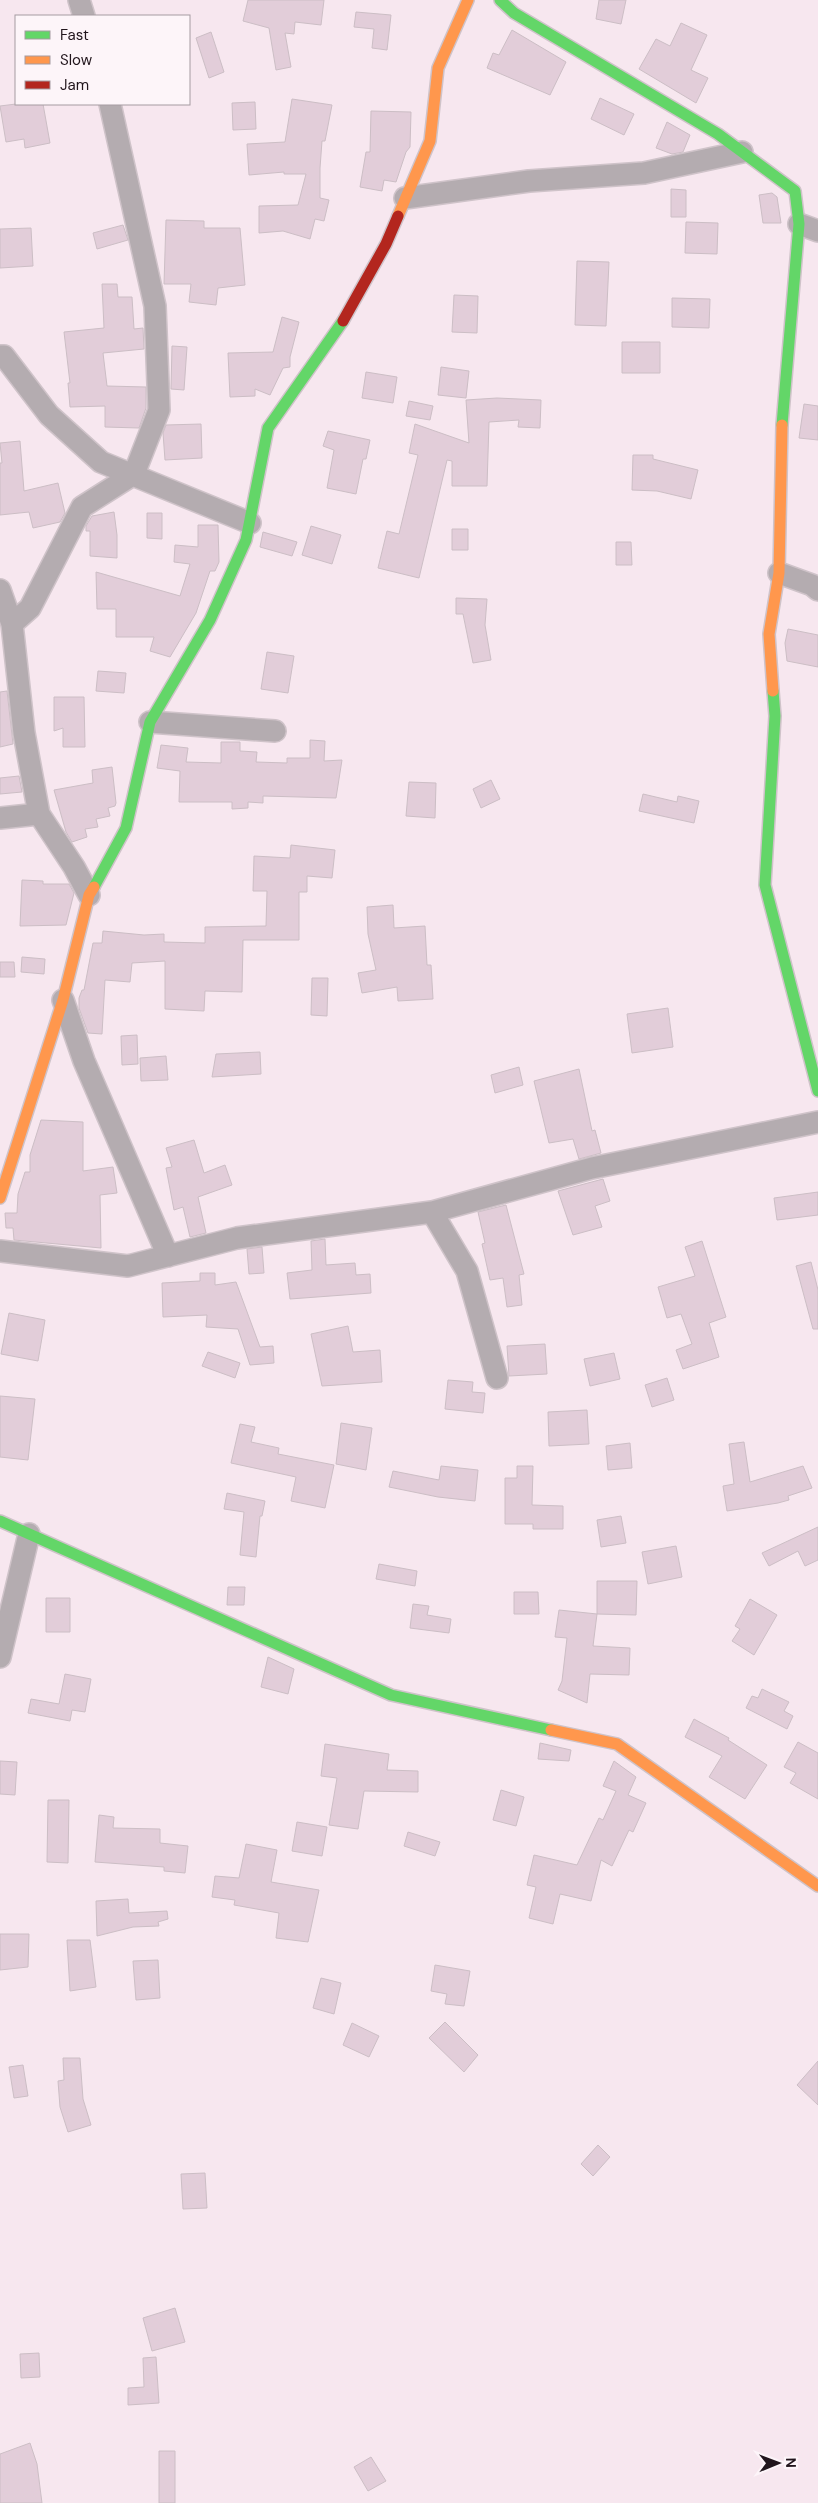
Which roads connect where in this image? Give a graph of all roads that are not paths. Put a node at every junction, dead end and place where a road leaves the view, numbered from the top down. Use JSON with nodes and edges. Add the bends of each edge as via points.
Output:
{"nodes":[{"id":1,"x":79,"y":0,"type":"edge"},
{"id":2,"x":468,"y":0,"type":"edge"},
{"id":3,"x":500,"y":0,"type":"edge"},
{"id":4,"x":84,"y":15,"type":"edge"},
{"id":5,"x":110,"y":105,"type":"edge"},
{"id":6,"x":742,"y":152,"type":"junction"},
{"id":7,"x":405,"y":198,"type":"junction"},
{"id":8,"x":809,"y":227,"type":"edge"},
{"id":9,"x":0,"y":356,"type":"edge"},
{"id":10,"x":134,"y":474,"type":"junction"},
{"id":11,"x":250,"y":523,"type":"junction"},
{"id":12,"x":779,"y":573,"type":"junction"},
{"id":13,"x":0,"y":590,"type":"edge"},
{"id":14,"x":818,"y":590,"type":"edge"},
{"id":15,"x":12,"y":624,"type":"junction"},
{"id":16,"x":150,"y":722,"type":"junction"},
{"id":17,"x":275,"y":732,"type":"dead end"},
{"id":18,"x":38,"y":814,"type":"junction"},
{"id":19,"x":0,"y":818,"type":"edge"},
{"id":20,"x":89,"y":895,"type":"junction"},
{"id":21,"x":63,"y":1000,"type":"junction"},
{"id":22,"x":818,"y":1091,"type":"edge"},
{"id":23,"x":818,"y":1122,"type":"edge"},
{"id":24,"x":0,"y":1198,"type":"edge"},
{"id":25,"x":432,"y":1212,"type":"junction"},
{"id":26,"x":0,"y":1251,"type":"edge"},
{"id":27,"x":168,"y":1256,"type":"junction"},
{"id":28,"x":497,"y":1378,"type":"dead end"},
{"id":29,"x":0,"y":1521,"type":"edge"},
{"id":30,"x":29,"y":1534,"type":"junction"},
{"id":31,"x":0,"y":1657,"type":"edge"},
{"id":32,"x":818,"y":1886,"type":"edge"}],
"edges":[{"from":1,"to":4,"type":"street"},
{"from":2,"to":7,"type":"street","via":[[438,68],[430,141]]},
{"from":3,"to":6,"type":"street","via":[[514,13],[718,134]]},
{"from":5,"to":10,"type":"street","via":[[155,306],[159,410]]},
{"from":6,"to":7,"type":"street","via":[[644,173],[528,181]]},
{"from":6,"to":8,"type":"street","via":[[795,191]]},
{"from":7,"to":11,"type":"street","via":[[386,244],[335,335],[268,428]]},
{"from":8,"to":12,"type":"street","via":[[783,399]]},
{"from":9,"to":10,"type":"street","via":[[4,356],[49,415],[101,462]]},
{"from":10,"to":11,"type":"street"},
{"from":10,"to":15,"type":"street","via":[[82,507],[30,608]]},
{"from":11,"to":16,"type":"street","via":[[246,540],[210,620]]},
{"from":12,"to":14,"type":"street"},
{"from":12,"to":22,"type":"street","via":[[769,634],[775,716],[765,885]]},
{"from":13,"to":15,"type":"street"},
{"from":15,"to":18,"type":"street","via":[[24,733]]},
{"from":16,"to":17,"type":"street"},
{"from":16,"to":20,"type":"street","via":[[126,828]]},
{"from":18,"to":19,"type":"street"},
{"from":18,"to":20,"type":"street"},
{"from":20,"to":21,"type":"street"},
{"from":21,"to":24,"type":"street"},
{"from":21,"to":27,"type":"street","via":[[84,1061]]},
{"from":23,"to":25,"type":"street","via":[[592,1168]]},
{"from":25,"to":27,"type":"street","via":[[237,1238]]},
{"from":25,"to":28,"type":"street","via":[[467,1270]]},
{"from":26,"to":27,"type":"street","via":[[128,1266]]},
{"from":29,"to":30,"type":"street"},
{"from":30,"to":31,"type":"street"},
{"from":30,"to":32,"type":"street","via":[[391,1695],[617,1744]]}]}
